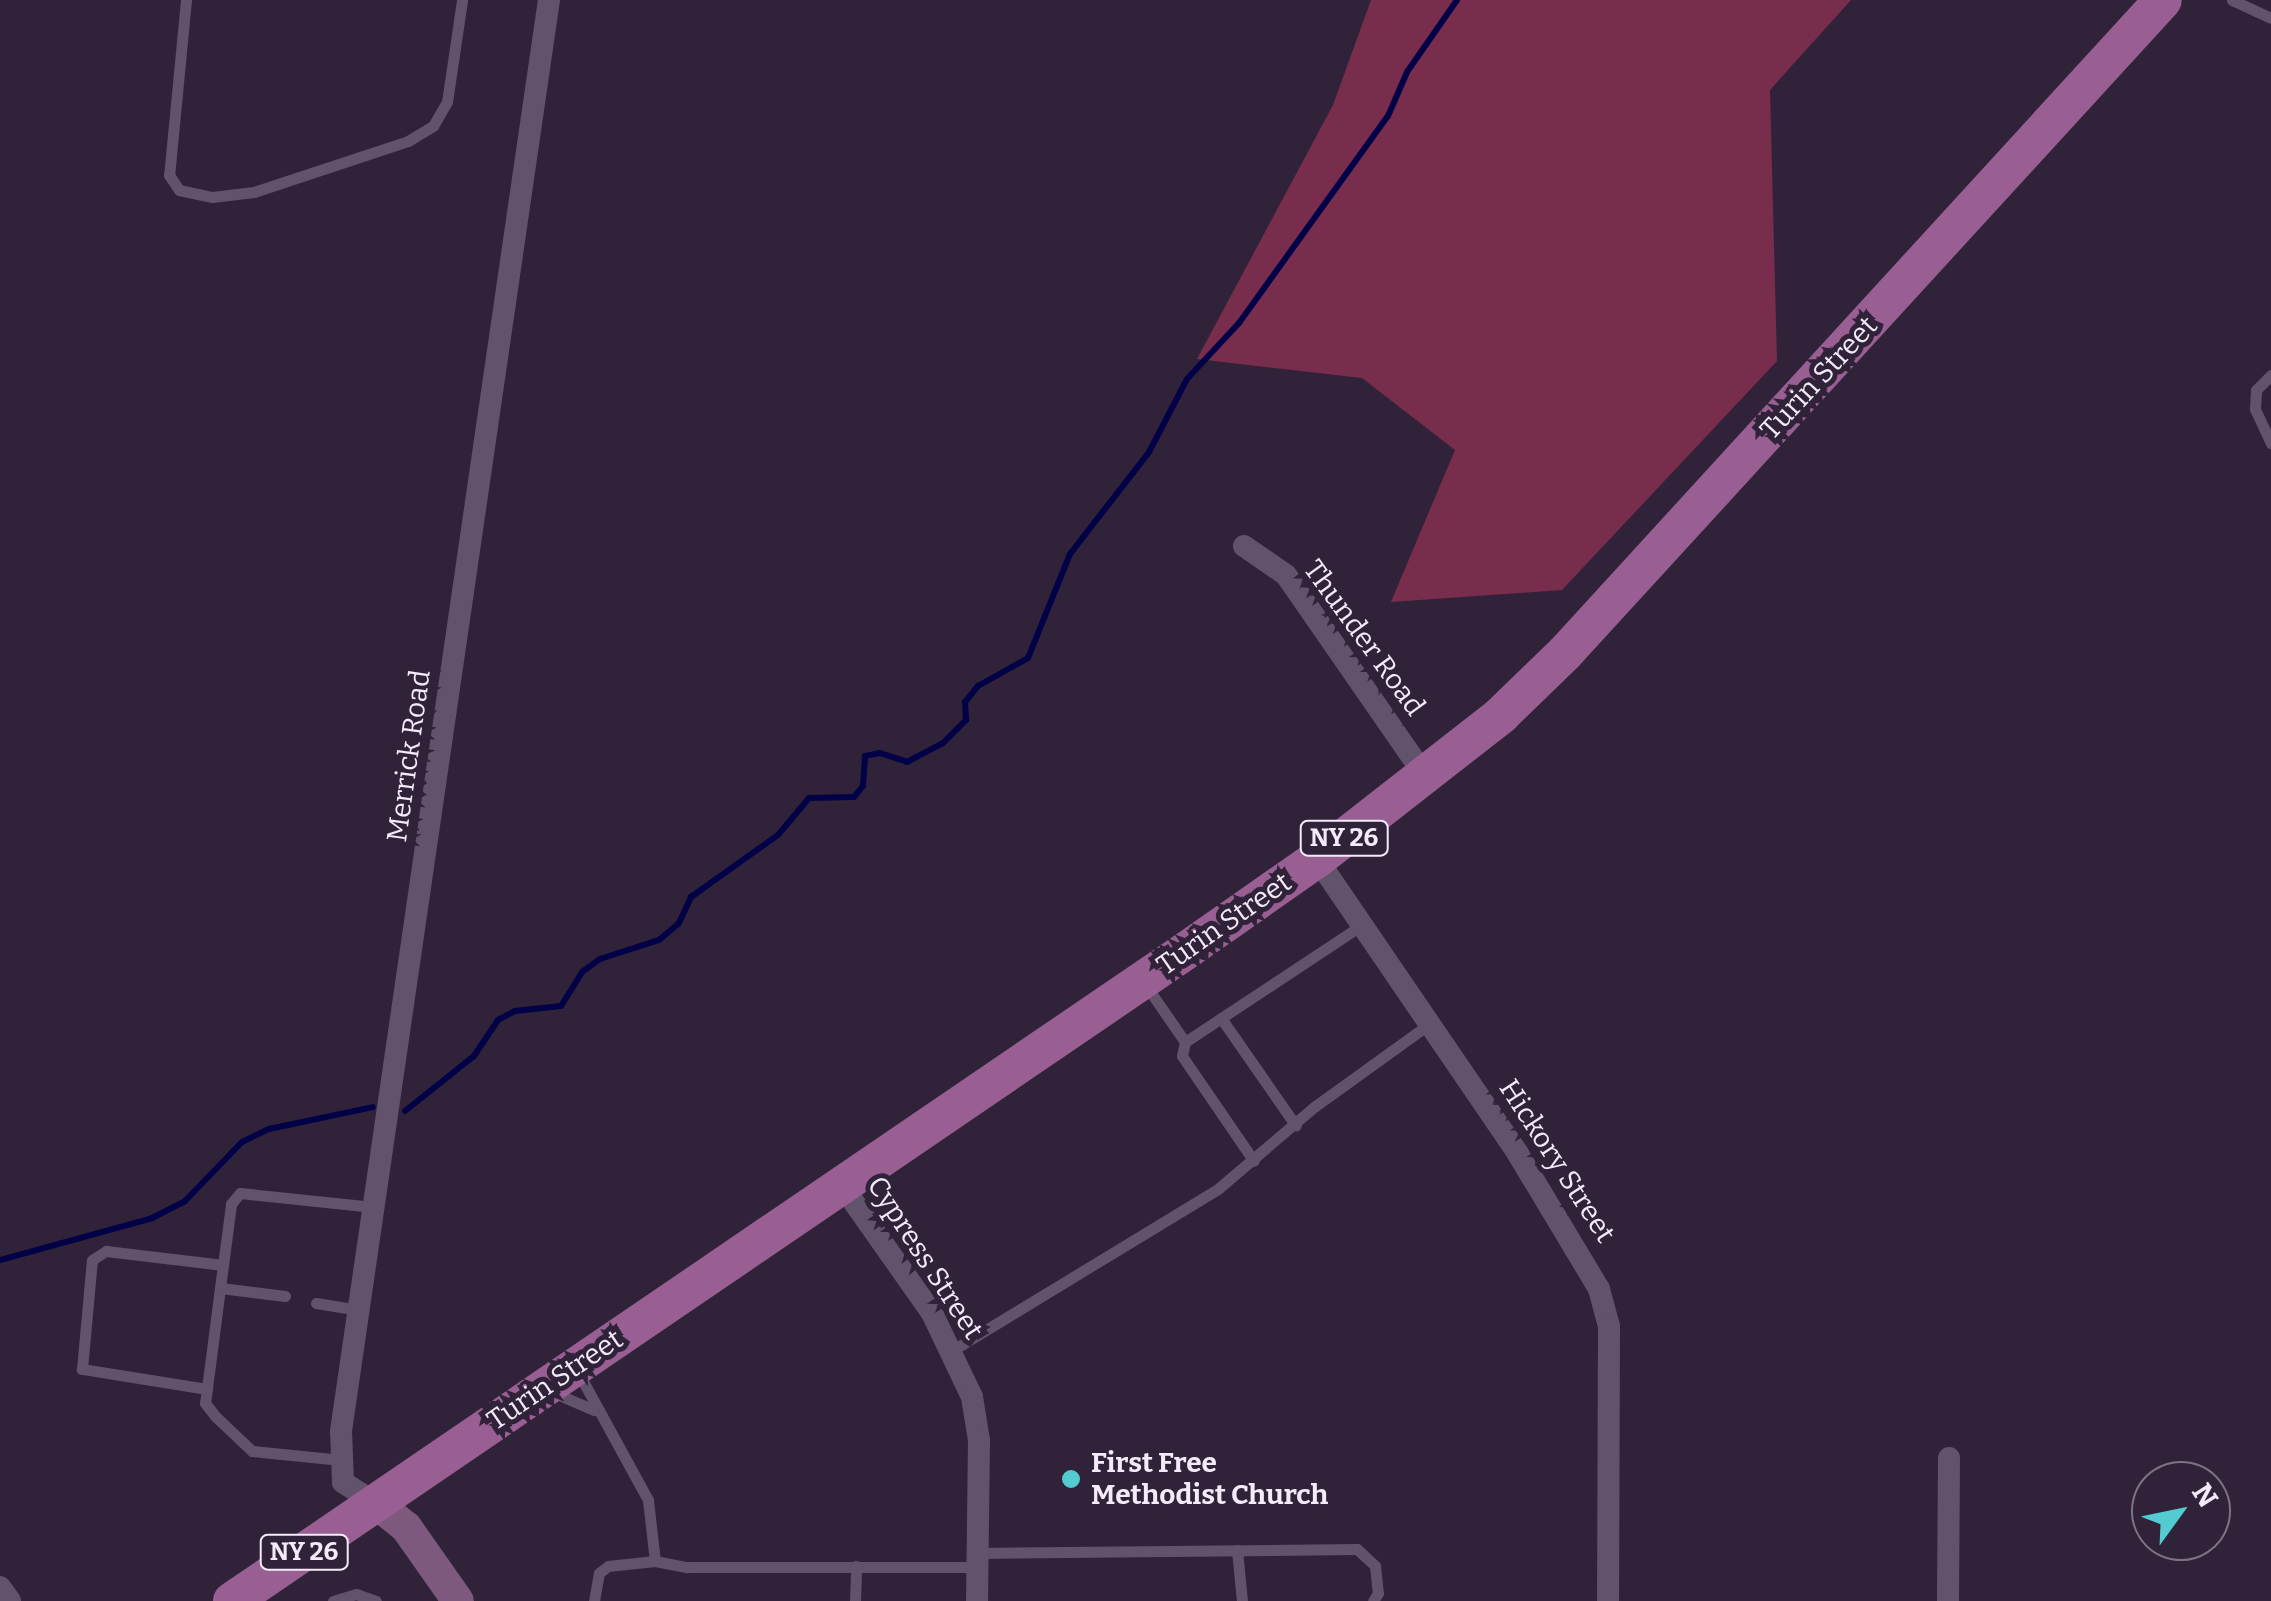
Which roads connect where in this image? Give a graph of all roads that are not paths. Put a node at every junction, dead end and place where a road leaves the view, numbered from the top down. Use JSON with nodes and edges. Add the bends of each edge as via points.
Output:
{"nodes":[{"id":1,"x":186,"y":0,"type":"edge"},
{"id":2,"x":462,"y":0,"type":"edge"},
{"id":3,"x":549,"y":0,"type":"edge"},
{"id":4,"x":2162,"y":0,"type":"edge"},
{"id":5,"x":2232,"y":0,"type":"edge"},
{"id":6,"x":2271,"y":18,"type":"edge"},
{"id":7,"x":2271,"y":375,"type":"edge"},
{"id":8,"x":2271,"y":444,"type":"edge"},
{"id":9,"x":1244,"y":546,"type":"dead end"},
{"id":10,"x":1425,"y":776,"type":"junction"},
{"id":11,"x":1317,"y":859,"type":"junction"},
{"id":12,"x":1362,"y":925,"type":"junction"},
{"id":13,"x":1142,"y":980,"type":"junction"},
{"id":14,"x":1221,"y":1018,"type":"junction"},
{"id":15,"x":1429,"y":1024,"type":"junction"},
{"id":16,"x":1185,"y":1042,"type":"junction"},
{"id":17,"x":1296,"y":1126,"type":"junction"},
{"id":18,"x":1254,"y":1162,"type":"junction"},
{"id":19,"x":841,"y":1184,"type":"junction"},
{"id":20,"x":373,"y":1207,"type":"junction"},
{"id":21,"x":223,"y":1265,"type":"junction"},
{"id":22,"x":220,"y":1288,"type":"junction"},
{"id":23,"x":285,"y":1296,"type":"dead end"},
{"id":24,"x":316,"y":1303,"type":"dead end"},
{"id":25,"x":359,"y":1310,"type":"junction"},
{"id":26,"x":953,"y":1350,"type":"junction"},
{"id":27,"x":577,"y":1365,"type":"junction"},
{"id":28,"x":538,"y":1391,"type":"junction"},
{"id":29,"x":206,"y":1396,"type":"junction"},
{"id":30,"x":594,"y":1410,"type":"junction"},
{"id":31,"x":1949,"y":1458,"type":"dead end"},
{"id":32,"x":342,"y":1460,"type":"junction"},
{"id":33,"x":376,"y":1503,"type":"junction"},
{"id":34,"x":1236,"y":1550,"type":"junction"},
{"id":35,"x":978,"y":1560,"type":"junction"},
{"id":36,"x":655,"y":1561,"type":"junction"},
{"id":37,"x":856,"y":1566,"type":"junction"},
{"id":38,"x":0,"y":1587,"type":"edge"},
{"id":39,"x":10,"y":1601,"type":"edge"},
{"id":40,"x":232,"y":1601,"type":"edge"},
{"id":41,"x":333,"y":1601,"type":"edge"},
{"id":42,"x":376,"y":1601,"type":"edge"},
{"id":43,"x":458,"y":1601,"type":"edge"},
{"id":44,"x":594,"y":1601,"type":"edge"},
{"id":45,"x":855,"y":1601,"type":"edge"},
{"id":46,"x":977,"y":1601,"type":"edge"},
{"id":47,"x":1242,"y":1601,"type":"edge"},
{"id":48,"x":1373,"y":1601,"type":"edge"},
{"id":49,"x":1608,"y":1601,"type":"edge"},
{"id":50,"x":1948,"y":1601,"type":"edge"}],
"edges":[{"from":1,"to":2,"type":"lane","via":[[169,176],[178,190],[212,197],[254,192],[408,141],[433,126],[447,102]]},
{"from":3,"to":20,"type":"street","name":"Merrick Road"},
{"from":4,"to":10,"type":"main road","name":"Turin Street","number":"NY 26","via":[[1565,653]]},
{"from":5,"to":6,"type":"lane"},
{"from":7,"to":8,"type":"lane","via":[[2256,390],[2255,409]]},
{"from":9,"to":10,"type":"street","name":"Thunder Road","via":[[1286,575]]},
{"from":10,"to":11,"type":"main road","name":"Turin Street","number":"NY 26"},
{"from":11,"to":12,"type":"street","name":"Hickory Street"},
{"from":11,"to":13,"type":"main road","name":"Turin Street","number":"NY 26"},
{"from":12,"to":14,"type":"lane"},
{"from":12,"to":15,"type":"street","name":"Hickory Street"},
{"from":13,"to":16,"type":"lane"},
{"from":13,"to":19,"type":"main road","name":"Turin Street","number":"NY 26"},
{"from":14,"to":16,"type":"lane"},
{"from":14,"to":17,"type":"lane"},
{"from":15,"to":17,"type":"lane"},
{"from":15,"to":49,"type":"street","name":"Hickory Street","via":[[1584,1256],[1599,1289],[1608,1326]]},
{"from":16,"to":18,"type":"lane","via":[[1182,1056]]},
{"from":17,"to":18,"type":"lane"},
{"from":18,"to":26,"type":"lane"},
{"from":19,"to":26,"type":"street","name":"Cypress Street"},
{"from":19,"to":27,"type":"main road","name":"Turin Street","number":"NY 26"},
{"from":20,"to":21,"type":"lane","via":[[240,1193],[231,1204]]},
{"from":20,"to":25,"type":"street","name":"Merrick Road"},
{"from":21,"to":22,"type":"lane"},
{"from":21,"to":29,"type":"lane","via":[[106,1251],[92,1260],[82,1369]]},
{"from":22,"to":23,"type":"lane"},
{"from":22,"to":29,"type":"lane"},
{"from":24,"to":25,"type":"lane"},
{"from":25,"to":32,"type":"street","name":"Merrick Road"},
{"from":26,"to":35,"type":"street","name":"Cypress Street","via":[[972,1397],[979,1440]]},
{"from":27,"to":28,"type":"main road","name":"Turin Street","number":"NY 26"},
{"from":27,"to":30,"type":"lane"},
{"from":28,"to":30,"type":"lane"},
{"from":28,"to":33,"type":"main road","name":"Turin Street","number":"NY 26"},
{"from":29,"to":32,"type":"lane","via":[[252,1451]]},
{"from":30,"to":36,"type":"lane","via":[[648,1500]]},
{"from":31,"to":50,"type":"street"},
{"from":32,"to":33,"type":"street","via":[[342,1482]]},
{"from":33,"to":40,"type":"main road","name":"Turin Street","number":"NY 26"},
{"from":33,"to":43,"type":"street","via":[[406,1527]]},
{"from":34,"to":35,"type":"lane"},
{"from":34,"to":47,"type":"lane"},
{"from":34,"to":48,"type":"lane","via":[[1357,1549],[1374,1566]]},
{"from":35,"to":37,"type":"lane"},
{"from":35,"to":46,"type":"street","name":"Cypress Street"},
{"from":36,"to":37,"type":"lane","via":[[687,1567]]},
{"from":36,"to":44,"type":"lane","via":[[608,1566],[599,1574]]},
{"from":37,"to":45,"type":"lane"},
{"from":38,"to":39,"type":"street"},
{"from":41,"to":42,"type":"lane","via":[[356,1594]]}]}
